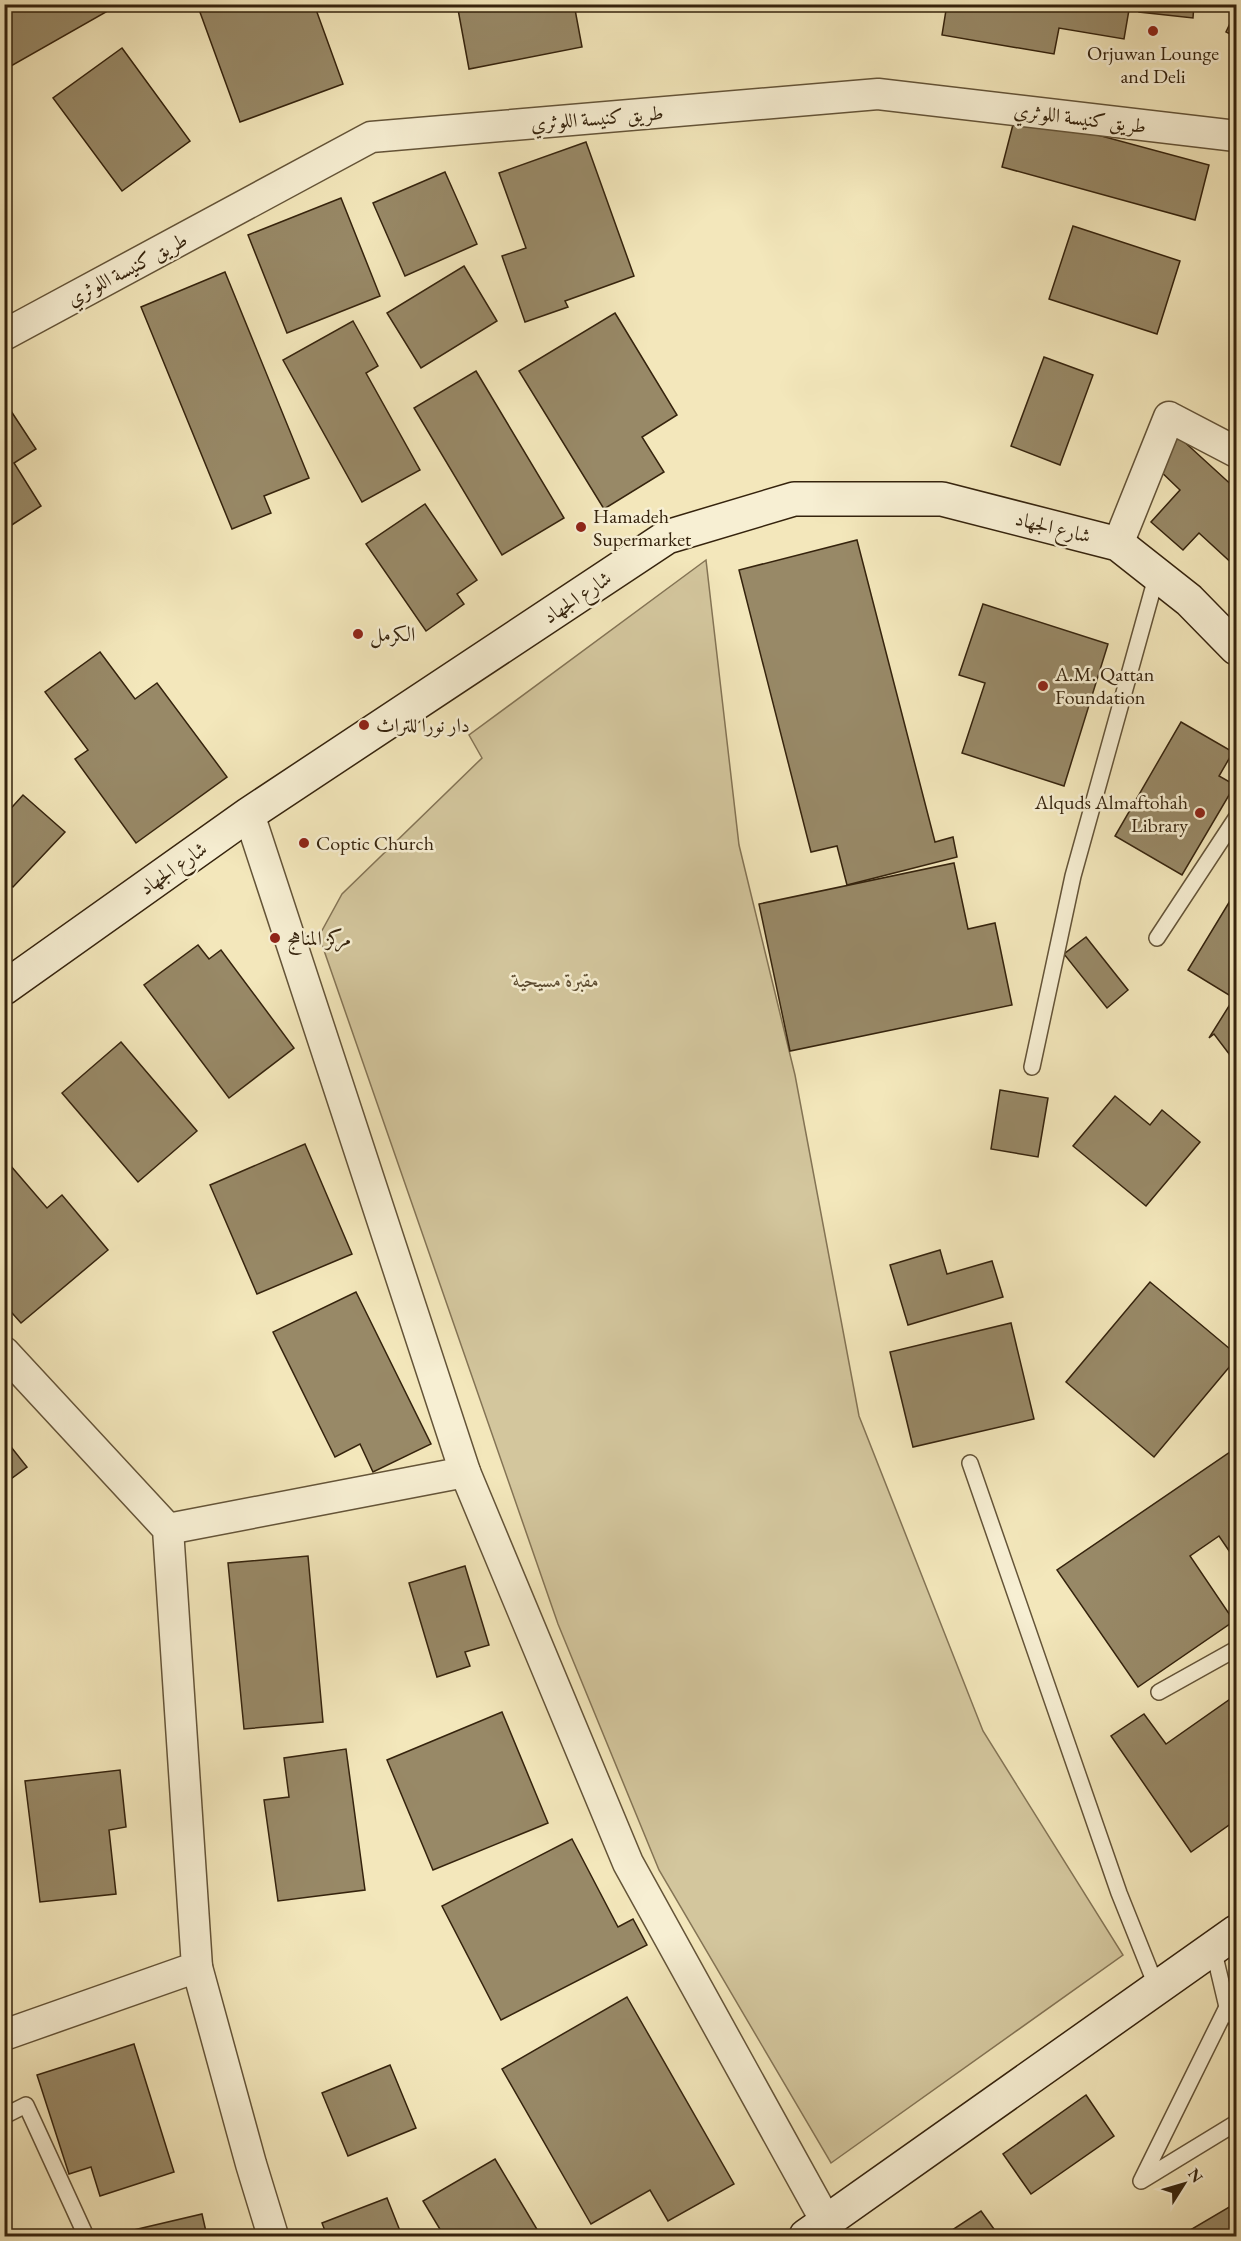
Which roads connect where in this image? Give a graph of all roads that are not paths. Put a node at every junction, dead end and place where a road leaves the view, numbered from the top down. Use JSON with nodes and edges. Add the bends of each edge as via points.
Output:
{"nodes":[{"id":1,"x":1236,"y":136,"type":"edge"},
{"id":2,"x":4,"y":335,"type":"edge"},
{"id":3,"x":1236,"y":452,"type":"edge"},
{"id":4,"x":1118,"y":544,"type":"junction"},
{"id":5,"x":1157,"y":574,"type":"junction"},
{"id":6,"x":1236,"y":648,"type":"edge"},
{"id":7,"x":249,"y":814,"type":"junction"},
{"id":8,"x":1236,"y":819,"type":"edge"},
{"id":9,"x":1157,"y":938,"type":"dead end"},
{"id":10,"x":4,"y":988,"type":"edge"},
{"id":11,"x":1032,"y":1067,"type":"dead end"},
{"id":12,"x":4,"y":1352,"type":"edge"},
{"id":13,"x":970,"y":1463,"type":"dead end"},
{"id":14,"x":465,"y":1472,"type":"junction"},
{"id":15,"x":168,"y":1529,"type":"junction"},
{"id":16,"x":1236,"y":1649,"type":"edge"},
{"id":17,"x":1159,"y":1692,"type":"dead end"},
{"id":18,"x":1225,"y":1940,"type":"edge"},
{"id":19,"x":197,"y":1967,"type":"junction"},
{"id":20,"x":1157,"y":1988,"type":"junction"},
{"id":21,"x":1227,"y":2007,"type":"junction"},
{"id":22,"x":1236,"y":2020,"type":"edge"},
{"id":23,"x":4,"y":2035,"type":"edge"},
{"id":24,"x":4,"y":2116,"type":"edge"},
{"id":25,"x":1236,"y":2123,"type":"edge"},
{"id":26,"x":816,"y":2230,"type":"edge"},
{"id":27,"x":86,"y":2236,"type":"edge"},
{"id":28,"x":273,"y":2236,"type":"edge"}],
"edges":[{"from":1,"to":2,"type":"street","name":"طريق كنيسة اللوثري","via":[[878,94],[371,137]]},
{"from":3,"to":4,"type":"street","via":[[1169,417]]},
{"from":4,"to":5,"type":"street","name":"شارع الجهاد"},
{"from":4,"to":7,"type":"street","name":"شارع الجهاد","via":[[942,499],[794,499],[667,537]]},
{"from":5,"to":6,"type":"street","name":"شارع الجهاد"},
{"from":5,"to":11,"type":"lane","via":[[1073,876]]},
{"from":7,"to":10,"type":"street","name":"شارع الجهاد"},
{"from":7,"to":14,"type":"street"},
{"from":8,"to":9,"type":"lane"},
{"from":12,"to":15,"type":"street"},
{"from":13,"to":20,"type":"lane","via":[[1119,1893]]},
{"from":14,"to":15,"type":"street"},
{"from":14,"to":26,"type":"street","via":[[628,1863]]},
{"from":15,"to":19,"type":"street"},
{"from":16,"to":17,"type":"lane"},
{"from":18,"to":20,"type":"street"},
{"from":18,"to":21,"type":"lane"},
{"from":19,"to":23,"type":"street"},
{"from":19,"to":28,"type":"street"},
{"from":20,"to":26,"type":"street"},
{"from":21,"to":22,"type":"lane"},
{"from":21,"to":25,"type":"lane","via":[[1141,2181]]},
{"from":24,"to":27,"type":"lane","via":[[26,2105]]}]}
